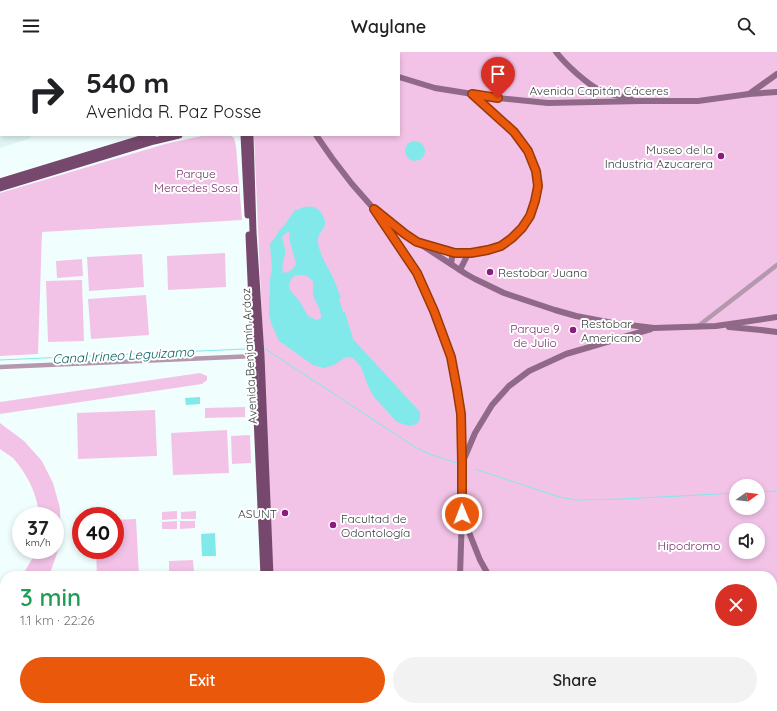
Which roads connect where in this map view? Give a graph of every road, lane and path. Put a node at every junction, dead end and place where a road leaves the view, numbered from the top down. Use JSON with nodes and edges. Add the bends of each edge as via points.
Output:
{"nodes":[{"id":1,"x":556,"y":52,"type":"edge"},
{"id":2,"x":777,"y":74,"type":"edge"},
{"id":3,"x":400,"y":77,"type":"edge"},
{"id":4,"x":777,"y":92,"type":"edge"},
{"id":5,"x":472,"y":94,"type":"junction"},
{"id":6,"x":749,"y":94,"type":"junction"},
{"id":7,"x":641,"y":101,"type":"junction"},
{"id":8,"x":150,"y":136,"type":"edge"},
{"id":9,"x":175,"y":136,"type":"edge"},
{"id":10,"x":240,"y":136,"type":"edge"},
{"id":11,"x":244,"y":136,"type":"edge"},
{"id":12,"x":250,"y":136,"type":"edge"},
{"id":13,"x":317,"y":136,"type":"edge"},
{"id":14,"x":245,"y":145,"type":"junction"},
{"id":15,"x":0,"y":182,"type":"edge"},
{"id":16,"x":0,"y":188,"type":"edge"},
{"id":17,"x":374,"y":209,"type":"junction"},
{"id":18,"x":417,"y":242,"type":"junction"},
{"id":19,"x":455,"y":253,"type":"junction"},
{"id":20,"x":468,"y":254,"type":"junction"},
{"id":21,"x":451,"y":264,"type":"junction"},
{"id":22,"x":777,"y":264,"type":"edge"},
{"id":23,"x":460,"y":270,"type":"junction"},
{"id":24,"x":775,"y":318,"type":"edge"},
{"id":25,"x":716,"y":326,"type":"junction"},
{"id":26,"x":697,"y":327,"type":"junction"},
{"id":27,"x":654,"y":328,"type":"junction"},
{"id":28,"x":776,"y":332,"type":"edge"},
{"id":29,"x":257,"y":356,"type":"junction"},
{"id":30,"x":0,"y":367,"type":"edge"},
{"id":31,"x":462,"y":462,"type":"junction"},
{"id":32,"x":462,"y":514,"type":"junction"},
{"id":33,"x":264,"y":571,"type":"edge"},
{"id":34,"x":270,"y":571,"type":"edge"},
{"id":35,"x":460,"y":571,"type":"edge"},
{"id":36,"x":486,"y":571,"type":"edge"}],
"edges":[{"from":1,"to":7,"type":"street","via":[[591,85],[610,94]]},
{"from":2,"to":6,"type":"street"},
{"from":3,"to":5,"type":"street","name":"Avenida Capitán Cáceres","via":[[435,88]]},
{"from":4,"to":6,"type":"street","name":"Avenida Capitán Cáceres"},
{"from":5,"to":7,"type":"street","name":"Avenida Capitán Cáceres","via":[[548,103]]},
{"from":5,"to":20,"type":"street","via":[[514,132],[528,151],[536,171],[538,186],[530,216],[512,238],[501,246]]},
{"from":6,"to":7,"type":"street","name":"Avenida Capitán Cáceres","via":[[698,101]]},
{"from":8,"to":15,"type":"main road"},
{"from":9,"to":16,"type":"main road"},
{"from":10,"to":14,"type":"main road"},
{"from":11,"to":14,"type":"main road","name":"Avenida Benjamín Aráoz"},
{"from":12,"to":29,"type":"main road","name":"Avenida Benjamín Aráoz"},
{"from":13,"to":17,"type":"street"},
{"from":14,"to":29,"type":"main road","name":"Avenida Benjamín Aráoz"},
{"from":17,"to":18,"type":"street"},
{"from":17,"to":31,"type":"street","via":[[417,273],[451,357],[461,414]]},
{"from":18,"to":19,"type":"street"},
{"from":18,"to":21,"type":"street"},
{"from":19,"to":20,"type":"street"},
{"from":19,"to":21,"type":"street"},
{"from":20,"to":23,"type":"street"},
{"from":21,"to":23,"type":"street"},
{"from":22,"to":26,"type":"street"},
{"from":23,"to":27,"type":"street","via":[[504,292],[555,310],[613,323]]},
{"from":24,"to":25,"type":"street"},
{"from":24,"to":28,"type":"street","via":[[770,324]]},
{"from":25,"to":26,"type":"street"},
{"from":25,"to":28,"type":"street"},
{"from":26,"to":27,"type":"street"},
{"from":27,"to":31,"type":"street","via":[[566,354],[529,371],[509,386],[492,405],[475,433]]},
{"from":29,"to":30,"type":"street"},
{"from":29,"to":33,"type":"main road","name":"Avenida Benjamín Aráoz"},
{"from":29,"to":34,"type":"main road","name":"Avenida Benjamín Aráoz"},
{"from":31,"to":32,"type":"street"},
{"from":32,"to":35,"type":"street"},
{"from":32,"to":36,"type":"street"}]}
